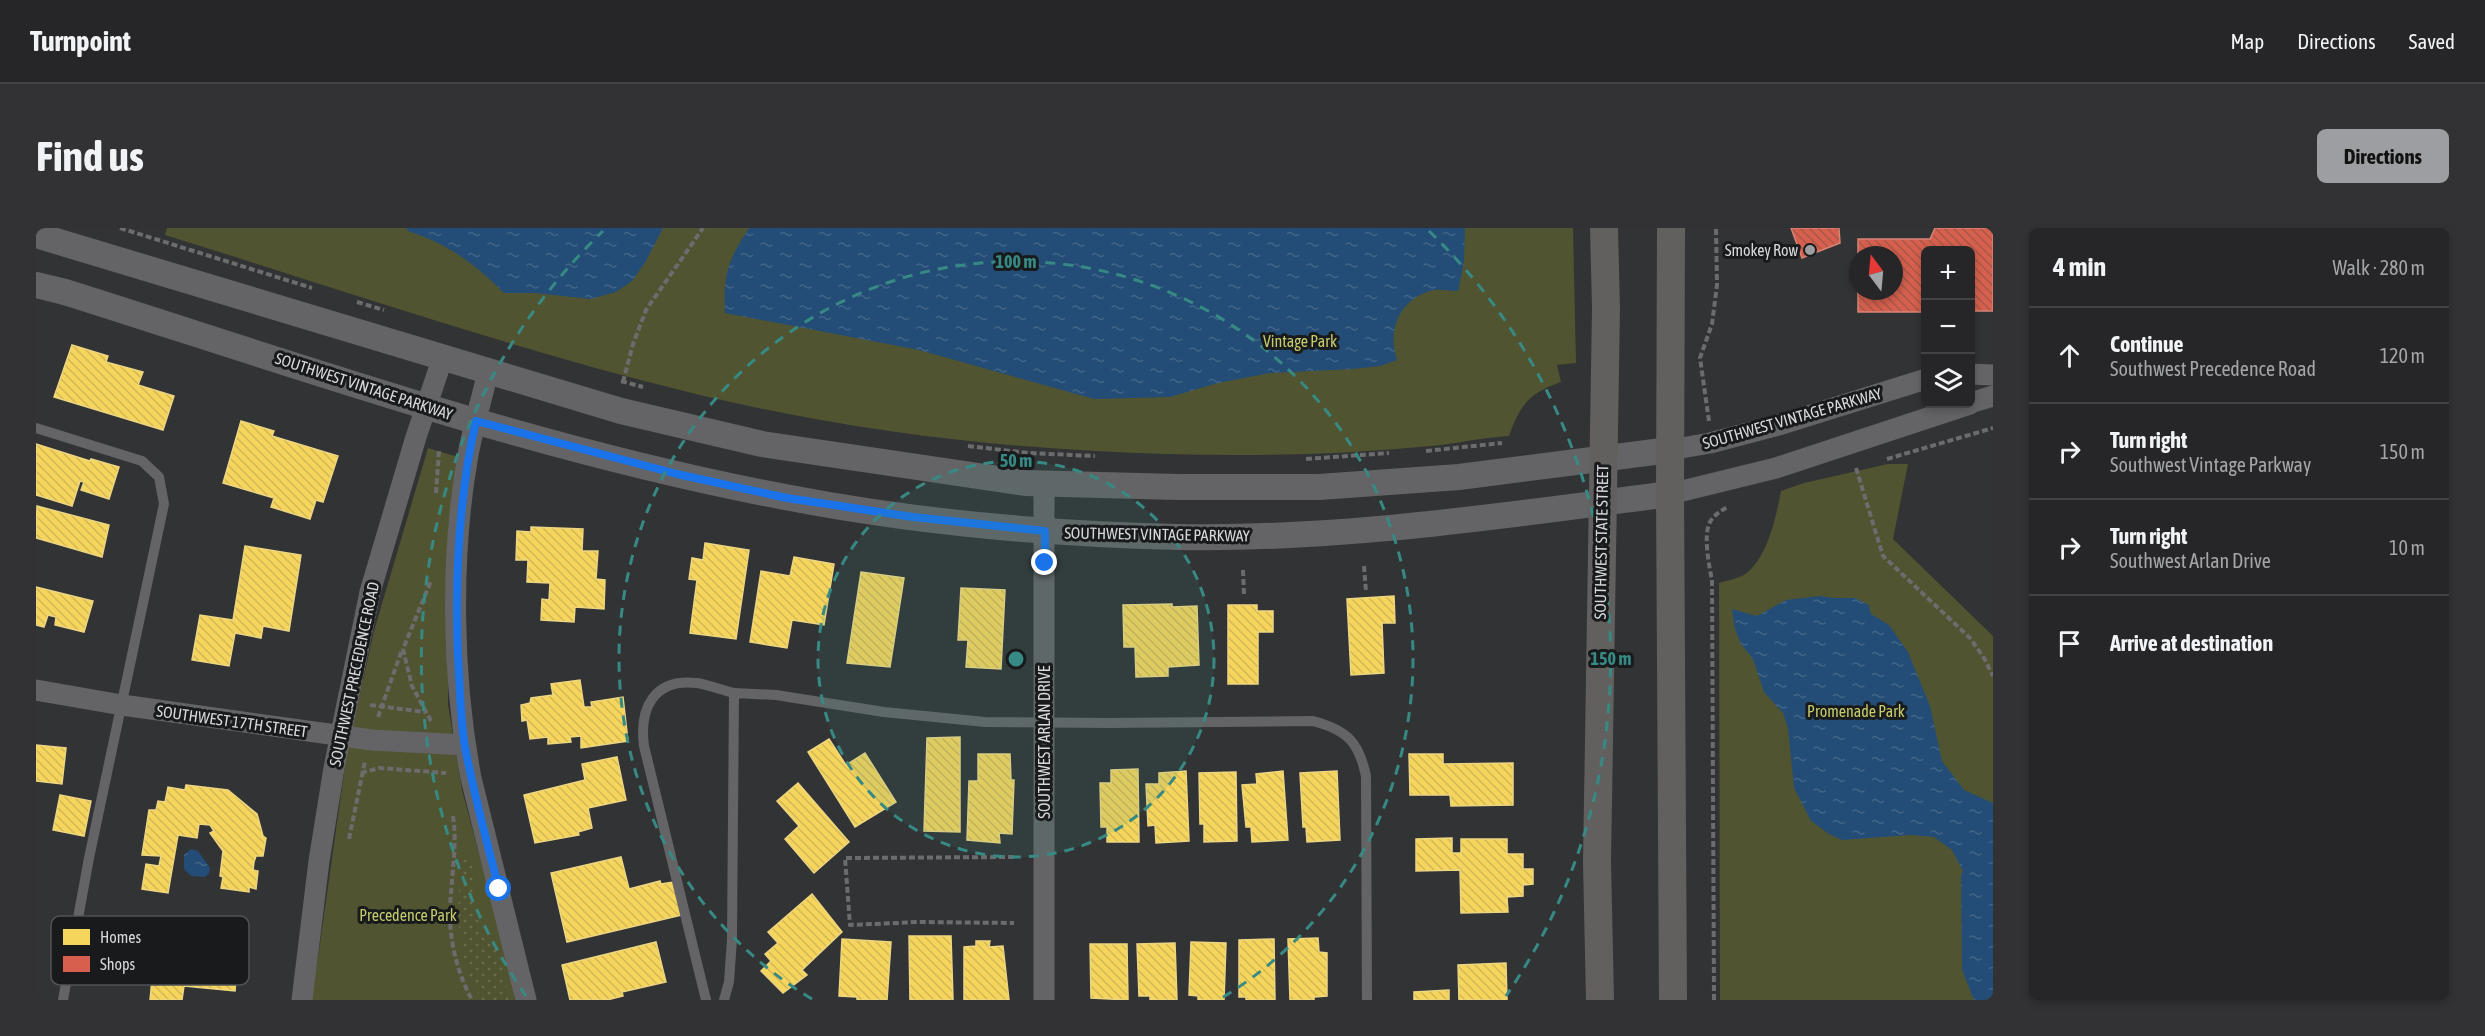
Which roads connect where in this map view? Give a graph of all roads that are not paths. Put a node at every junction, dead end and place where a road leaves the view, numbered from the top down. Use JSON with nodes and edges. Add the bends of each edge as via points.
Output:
{"nodes":[{"id":1,"x":1604,"y":228,"type":"edge"},
{"id":2,"x":1671,"y":228,"type":"edge"},
{"id":3,"x":36,"y":235,"type":"edge"},
{"id":4,"x":36,"y":285,"type":"edge"},
{"id":5,"x":443,"y":357,"type":"junction"},
{"id":6,"x":489,"y":371,"type":"junction"},
{"id":7,"x":1975,"y":374,"type":"edge"},
{"id":8,"x":1993,"y":375,"type":"edge"},
{"id":9,"x":1921,"y":381,"type":"edge"},
{"id":10,"x":1993,"y":396,"type":"edge"},
{"id":11,"x":1975,"y":401,"type":"edge"},
{"id":12,"x":427,"y":407,"type":"junction"},
{"id":13,"x":1955,"y":408,"type":"edge"},
{"id":14,"x":476,"y":421,"type":"junction"},
{"id":15,"x":36,"y":428,"type":"edge"},
{"id":16,"x":1671,"y":450,"type":"junction"},
{"id":17,"x":1603,"y":458,"type":"junction"},
{"id":18,"x":1044,"y":484,"type":"junction"},
{"id":19,"x":1670,"y":494,"type":"junction"},
{"id":20,"x":1603,"y":502,"type":"junction"},
{"id":21,"x":1045,"y":531,"type":"junction"},
{"id":22,"x":36,"y":690,"type":"edge"},
{"id":23,"x":734,"y":693,"type":"junction"},
{"id":24,"x":122,"y":705,"type":"junction"},
{"id":25,"x":1044,"y":723,"type":"junction"},
{"id":26,"x":339,"y":736,"type":"junction"},
{"id":27,"x":465,"y":745,"type":"junction"},
{"id":28,"x":78,"y":916,"type":"edge"},
{"id":29,"x":66,"y":985,"type":"edge"},
{"id":30,"x":63,"y":1000,"type":"edge"},
{"id":31,"x":302,"y":1000,"type":"edge"},
{"id":32,"x":526,"y":1000,"type":"edge"},
{"id":33,"x":706,"y":1000,"type":"edge"},
{"id":34,"x":724,"y":1000,"type":"edge"},
{"id":35,"x":1044,"y":1000,"type":"edge"},
{"id":36,"x":1367,"y":1000,"type":"edge"},
{"id":37,"x":1600,"y":1000,"type":"edge"},
{"id":38,"x":1673,"y":1000,"type":"edge"}],
"edges":[{"from":1,"to":17,"type":"main road","name":"SOUTHWEST STATE STREET"},
{"from":2,"to":16,"type":"main road"},
{"from":3,"to":5,"type":"street","name":"SOUTHWEST VINTAGE PARKWAY"},
{"from":4,"to":12,"type":"street","name":"SOUTHWEST VINTAGE PARKWAY"},
{"from":5,"to":6,"type":"street","name":"SOUTHWEST VINTAGE PARKWAY"},
{"from":5,"to":12,"type":"street","name":"SOUTHWEST PRECEDENCE ROAD"},
{"from":6,"to":14,"type":"street"},
{"from":6,"to":18,"type":"street","name":"SOUTHWEST VINTAGE PARKWAY","via":[[621,411],[762,444]]},
{"from":7,"to":8,"type":"street"},
{"from":9,"to":16,"type":"street","name":"SOUTHWEST VINTAGE PARKWAY","via":[[1782,424]]},
{"from":10,"to":11,"type":"street","name":"SOUTHWEST VINTAGE PARKWAY"},
{"from":12,"to":14,"type":"street","name":"SOUTHWEST VINTAGE PARKWAY"},
{"from":12,"to":26,"type":"street","name":"SOUTHWEST PRECEDENCE ROAD","via":[[370,592]]},
{"from":13,"to":19,"type":"street","name":"SOUTHWEST VINTAGE PARKWAY","via":[[1776,468]]},
{"from":14,"to":21,"type":"street","name":"SOUTHWEST VINTAGE PARKWAY","via":[[677,474],[787,498]]},
{"from":14,"to":27,"type":"street","via":[[461,502],[457,561]]},
{"from":15,"to":24,"type":"lane","via":[[142,461],[162,485],[164,504]]},
{"from":16,"to":17,"type":"street","name":"SOUTHWEST VINTAGE PARKWAY"},
{"from":16,"to":19,"type":"main road"},
{"from":17,"to":18,"type":"street","name":"SOUTHWEST VINTAGE PARKWAY","via":[[1459,477],[1319,487]]},
{"from":17,"to":20,"type":"main road","name":"SOUTHWEST STATE STREET"},
{"from":18,"to":21,"type":"street","name":"SOUTHWEST ARLAN DRIVE"},
{"from":19,"to":20,"type":"street","name":"SOUTHWEST VINTAGE PARKWAY"},
{"from":19,"to":38,"type":"main road"},
{"from":20,"to":21,"type":"street","name":"SOUTHWEST VINTAGE PARKWAY","via":[[1462,522],[1320,534],[1179,537]]},
{"from":20,"to":37,"type":"main road","name":"SOUTHWEST STATE STREET","via":[[1597,862]]},
{"from":21,"to":25,"type":"street","name":"SOUTHWEST ARLAN DRIVE"},
{"from":22,"to":24,"type":"street","name":"SOUTHWEST 17TH STREET"},
{"from":23,"to":25,"type":"lane","via":[[776,695],[924,716]]},
{"from":23,"to":33,"type":"lane","via":[[698,683],[676,684],[651,699],[641,727]]},
{"from":23,"to":34,"type":"lane","via":[[732,939]]},
{"from":24,"to":26,"type":"street","name":"SOUTHWEST 17TH STREET"},
{"from":24,"to":28,"type":"lane"},
{"from":25,"to":35,"type":"street","name":"SOUTHWEST ARLAN DRIVE"},
{"from":25,"to":36,"type":"lane","via":[[1313,721],[1343,732],[1359,751],[1366,776]]},
{"from":26,"to":27,"type":"street","name":"SOUTHWEST 17TH STREET"},
{"from":26,"to":31,"type":"street","name":"SOUTHWEST PRECEDENCE ROAD"},
{"from":27,"to":32,"type":"street"},
{"from":29,"to":30,"type":"lane"}]}
